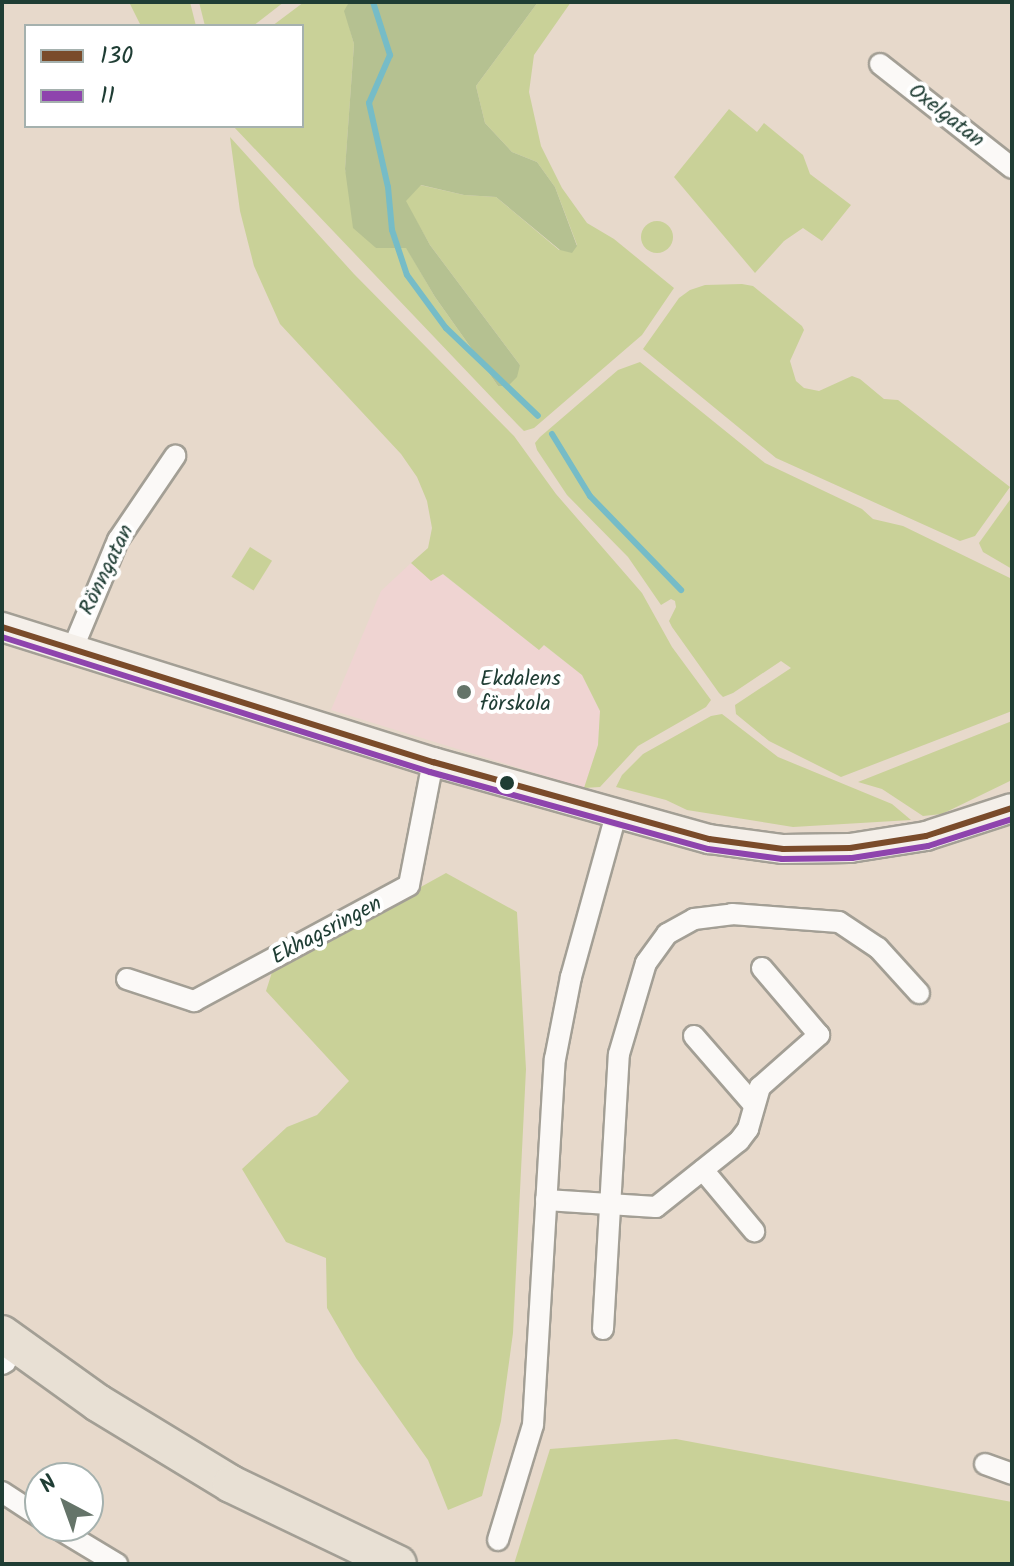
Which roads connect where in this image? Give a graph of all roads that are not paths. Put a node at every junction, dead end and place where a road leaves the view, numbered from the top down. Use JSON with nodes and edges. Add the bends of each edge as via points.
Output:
{"nodes":[{"id":1,"x":880,"y":64,"type":"dead end"},
{"id":2,"x":1012,"y":168,"type":"edge"},
{"id":3,"x":175,"y":456,"type":"dead end"},
{"id":4,"x":2,"y":627,"type":"edge"},
{"id":5,"x":73,"y":648,"type":"junction"},
{"id":6,"x":433,"y":762,"type":"junction"},
{"id":7,"x":1012,"y":808,"type":"edge"},
{"id":8,"x":616,"y":815,"type":"junction"},
{"id":9,"x":762,"y":968,"type":"dead end"},
{"id":10,"x":127,"y":979,"type":"dead end"},
{"id":11,"x":919,"y":993,"type":"dead end"},
{"id":12,"x":694,"y":1036,"type":"dead end"},
{"id":13,"x":754,"y":1105,"type":"junction"},
{"id":14,"x":703,"y":1170,"type":"junction"},
{"id":15,"x":546,"y":1200,"type":"junction"},
{"id":16,"x":609,"y":1205,"type":"junction"},
{"id":17,"x":754,"y":1231,"type":"dead end"},
{"id":18,"x":603,"y":1329,"type":"dead end"},
{"id":19,"x":3,"y":1355,"type":"edge"},
{"id":20,"x":985,"y":1464,"type":"dead end"},
{"id":21,"x":1012,"y":1474,"type":"edge"},
{"id":22,"x":2,"y":1492,"type":"edge"},
{"id":23,"x":24,"y":1506,"type":"edge"},
{"id":24,"x":498,"y":1540,"type":"dead end"},
{"id":25,"x":81,"y":1542,"type":"edge"},
{"id":26,"x":117,"y":1564,"type":"edge"},
{"id":27,"x":349,"y":1564,"type":"edge"},
{"id":28,"x":398,"y":1564,"type":"edge"}],
"edges":[{"from":1,"to":2,"type":"street","name":"Oxelgatan"},
{"from":3,"to":5,"type":"street","name":"Rönngatan","via":[[118,540]]},
{"from":4,"to":5,"type":"street"},
{"from":5,"to":6,"type":"street"},
{"from":6,"to":8,"type":"street"},
{"from":6,"to":10,"type":"street","name":"Ekhagsringen","via":[[409,885],[194,1001]]},
{"from":7,"to":8,"type":"street","via":[[926,836],[850,848],[783,849],[709,839]]},
{"from":8,"to":15,"type":"street","via":[[571,977],[555,1059]]},
{"from":9,"to":13,"type":"street","via":[[819,1035],[760,1087]]},
{"from":11,"to":16,"type":"street","via":[[878,948],[839,922],[732,914],[682,922],[646,963],[619,1054]]},
{"from":12,"to":13,"type":"street"},
{"from":13,"to":14,"type":"street","via":[[748,1129]]},
{"from":14,"to":16,"type":"street","via":[[656,1207]]},
{"from":14,"to":17,"type":"street"},
{"from":15,"to":16,"type":"street"},
{"from":15,"to":24,"type":"street","via":[[533,1425]]},
{"from":16,"to":18,"type":"street"},
{"from":19,"to":27,"type":"highway","via":[[102,1430],[159,1465]]},
{"from":19,"to":28,"type":"highway","via":[[98,1403],[231,1484]]},
{"from":20,"to":21,"type":"street"},
{"from":22,"to":23,"type":"street"},
{"from":25,"to":26,"type":"street"}]}
